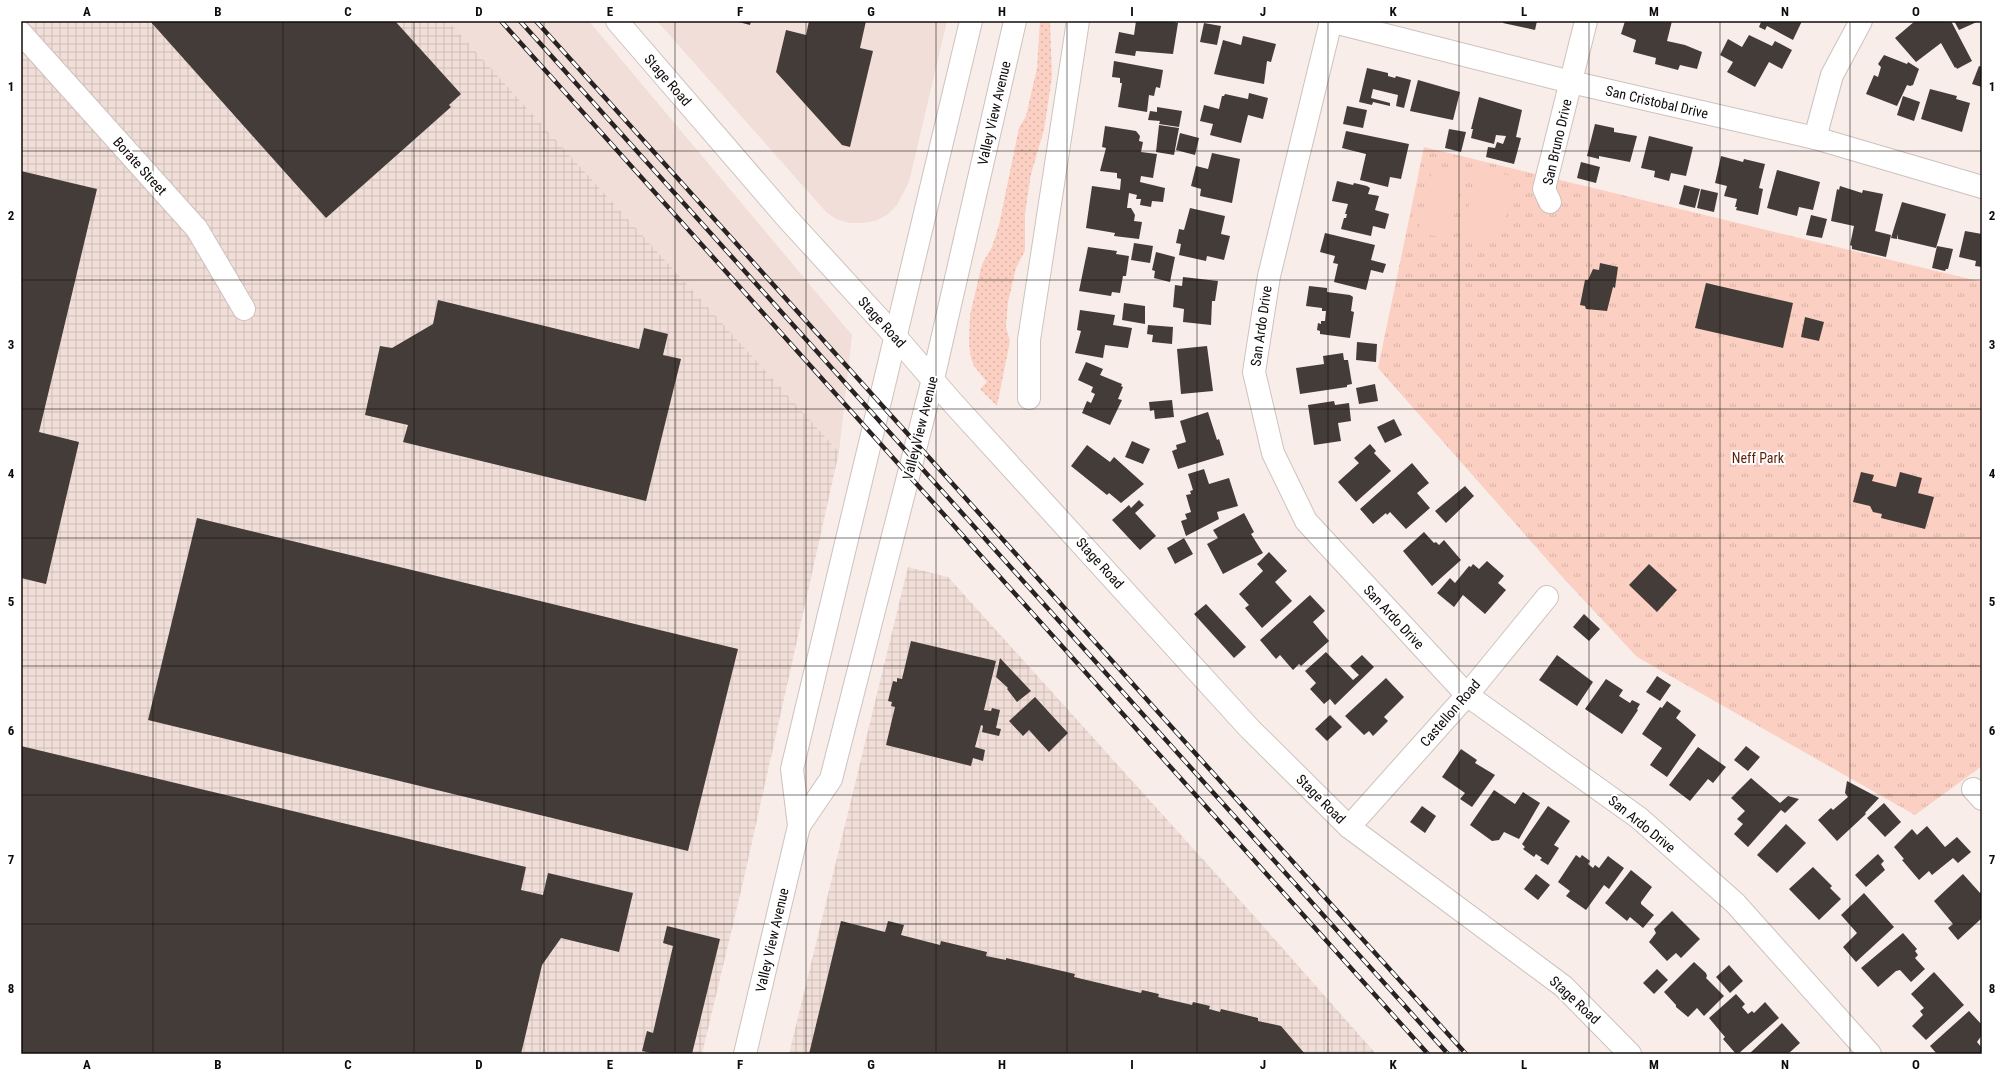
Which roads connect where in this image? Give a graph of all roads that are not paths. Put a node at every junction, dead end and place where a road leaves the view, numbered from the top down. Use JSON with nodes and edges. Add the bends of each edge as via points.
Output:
{"nodes":[{"id":1,"x":618,"y":21,"type":"edge"},
{"id":2,"x":971,"y":21,"type":"edge"},
{"id":3,"x":1015,"y":21,"type":"edge"},
{"id":4,"x":1078,"y":21,"type":"edge"},
{"id":5,"x":1331,"y":21,"type":"edge"},
{"id":6,"x":1586,"y":21,"type":"edge"},
{"id":7,"x":1861,"y":21,"type":"edge"},
{"id":8,"x":21,"y":33,"type":"edge"},
{"id":9,"x":1571,"y":82,"type":"junction"},
{"id":10,"x":1815,"y":138,"type":"junction"},
{"id":11,"x":1982,"y":187,"type":"edge"},
{"id":12,"x":1550,"y":202,"type":"dead end"},
{"id":13,"x":244,"y":309,"type":"dead end"},
{"id":14,"x":895,"y":336,"type":"junction"},
{"id":15,"x":933,"y":379,"type":"junction"},
{"id":16,"x":1030,"y":398,"type":"dead end"},
{"id":17,"x":1548,"y":596,"type":"dead end"},
{"id":18,"x":1467,"y":695,"type":"junction"},
{"id":19,"x":799,"y":826,"type":"junction"},
{"id":20,"x":1349,"y":827,"type":"junction"},
{"id":21,"x":745,"y":1054,"type":"edge"},
{"id":22,"x":1630,"y":1054,"type":"edge"},
{"id":23,"x":1870,"y":1054,"type":"edge"}],
"edges":[{"from":1,"to":14,"type":"street","name":"Stage Road","via":[[786,216]]},
{"from":2,"to":14,"type":"street","name":"Valley View Avenue"},
{"from":3,"to":15,"type":"street","name":"Valley View Avenue"},
{"from":4,"to":16,"type":"street","via":[[1028,340]]},
{"from":5,"to":9,"type":"street","name":"San Cristobal Drive"},
{"from":5,"to":18,"type":"street","name":"San Ardo Drive","via":[[1269,276],[1254,372],[1272,453],[1306,521]]},
{"from":6,"to":9,"type":"street","name":"San Bruno Drive"},
{"from":7,"to":10,"type":"street","via":[[1832,75]]},
{"from":8,"to":13,"type":"street","name":"Borate Street","via":[[197,229]]},
{"from":9,"to":10,"type":"street","name":"San Cristobal Drive"},
{"from":9,"to":12,"type":"street","name":"San Bruno Drive","via":[[1544,189]]},
{"from":10,"to":11,"type":"street","name":"San Cristobal Drive"},
{"from":14,"to":15,"type":"street","name":"Stage Road"},
{"from":14,"to":19,"type":"street","name":"Valley View Avenue","via":[[792,769]]},
{"from":15,"to":19,"type":"street","name":"Valley View Avenue","via":[[831,779]]},
{"from":15,"to":20,"type":"street","name":"Stage Road","via":[[1250,729]]},
{"from":17,"to":18,"type":"street","name":"Castellon Road"},
{"from":18,"to":20,"type":"street","name":"Castellon Road"},
{"from":18,"to":23,"type":"street","name":"San Ardo Drive","via":[[1639,818],[1730,898]]},
{"from":19,"to":21,"type":"street","name":"Valley View Avenue"},
{"from":20,"to":22,"type":"street","name":"Stage Road","via":[[1563,986]]}]}
